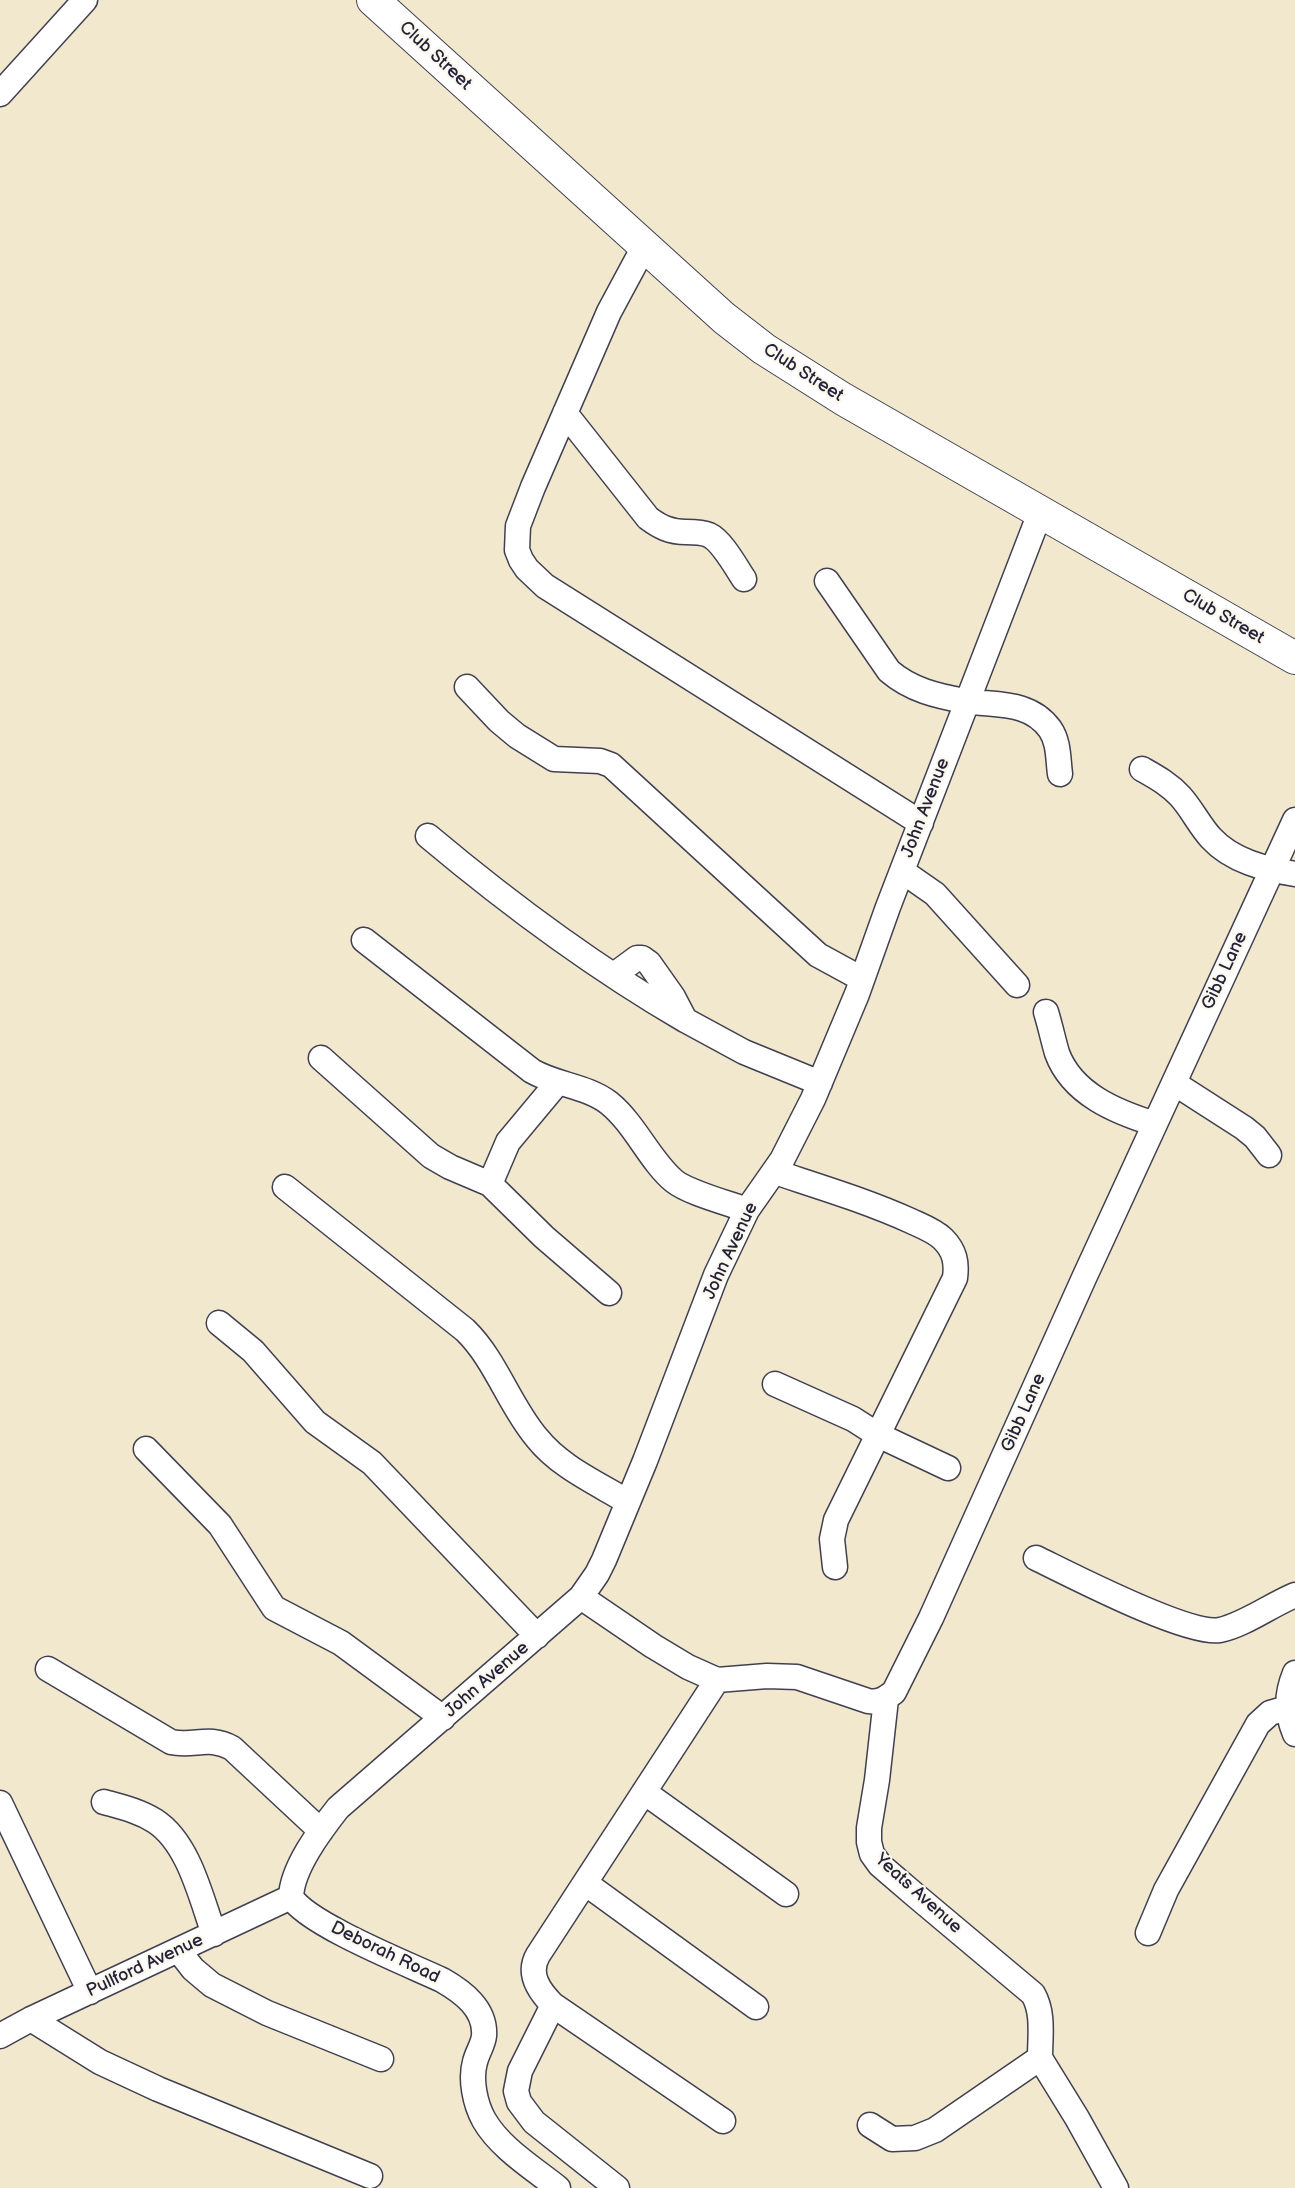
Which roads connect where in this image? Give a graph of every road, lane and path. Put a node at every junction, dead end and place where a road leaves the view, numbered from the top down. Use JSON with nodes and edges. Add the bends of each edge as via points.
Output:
{"nodes":[{"id":1,"x":85,"y":0,"type":"edge"},
{"id":2,"x":373,"y":0,"type":"edge"},
{"id":3,"x":0,"y":94,"type":"edge"},
{"id":4,"x":645,"y":245,"type":"junction"},
{"id":5,"x":565,"y":413,"type":"junction"},
{"id":6,"x":1040,"y":513,"type":"junction"},
{"id":7,"x":744,"y":579,"type":"dead end"},
{"id":8,"x":827,"y":581,"type":"dead end"},
{"id":9,"x":1295,"y":658,"type":"edge"},
{"id":10,"x":467,"y":687,"type":"dead end"},
{"id":11,"x":967,"y":701,"type":"junction"},
{"id":12,"x":1142,"y":769,"type":"dead end"},
{"id":13,"x":1060,"y":774,"type":"dead end"},
{"id":14,"x":1295,"y":820,"type":"edge"},
{"id":15,"x":921,"y":823,"type":"junction"},
{"id":16,"x":428,"y":836,"type":"dead end"},
{"id":17,"x":902,"y":871,"type":"junction"},
{"id":18,"x":1283,"y":872,"type":"edge"},
{"id":19,"x":364,"y":940,"type":"dead end"},
{"id":20,"x":862,"y":979,"type":"junction"},
{"id":21,"x":1017,"y":985,"type":"dead end"},
{"id":22,"x":1046,"y":1012,"type":"dead end"},
{"id":23,"x":321,"y":1058,"type":"dead end"},
{"id":24,"x":558,"y":1082,"type":"junction"},
{"id":25,"x":820,"y":1083,"type":"junction"},
{"id":26,"x":1174,"y":1083,"type":"junction"},
{"id":27,"x":1155,"y":1124,"type":"junction"},
{"id":28,"x":1269,"y":1155,"type":"dead end"},
{"id":29,"x":775,"y":1172,"type":"junction"},
{"id":30,"x":489,"y":1184,"type":"junction"},
{"id":31,"x":285,"y":1187,"type":"dead end"},
{"id":32,"x":747,"y":1210,"type":"junction"},
{"id":33,"x":609,"y":1293,"type":"dead end"},
{"id":34,"x":219,"y":1323,"type":"dead end"},
{"id":35,"x":775,"y":1384,"type":"dead end"},
{"id":36,"x":878,"y":1435,"type":"junction"},
{"id":37,"x":146,"y":1449,"type":"dead end"},
{"id":38,"x":948,"y":1468,"type":"dead end"},
{"id":39,"x":628,"y":1502,"type":"junction"},
{"id":40,"x":1036,"y":1558,"type":"dead end"},
{"id":41,"x":835,"y":1567,"type":"dead end"},
{"id":42,"x":1295,"y":1595,"type":"edge"},
{"id":43,"x":581,"y":1597,"type":"junction"},
{"id":44,"x":537,"y":1636,"type":"junction"},
{"id":45,"x":48,"y":1669,"type":"dead end"},
{"id":46,"x":1295,"y":1673,"type":"edge"},
{"id":47,"x":717,"y":1680,"type":"junction"},
{"id":48,"x":886,"y":1699,"type":"junction"},
{"id":49,"x":1287,"y":1708,"type":"junction"},
{"id":50,"x":443,"y":1718,"type":"junction"},
{"id":51,"x":1295,"y":1734,"type":"edge"},
{"id":52,"x":644,"y":1792,"type":"junction"},
{"id":53,"x":104,"y":1802,"type":"dead end"},
{"id":54,"x":0,"y":1803,"type":"edge"},
{"id":55,"x":321,"y":1831,"type":"junction"},
{"id":56,"x":585,"y":1883,"type":"junction"},
{"id":57,"x":786,"y":1894,"type":"dead end"},
{"id":58,"x":291,"y":1897,"type":"junction"},
{"id":59,"x":1148,"y":1933,"type":"dead end"},
{"id":60,"x":214,"y":1934,"type":"junction"},
{"id":61,"x":179,"y":1951,"type":"junction"},
{"id":62,"x":90,"y":1992,"type":"junction"},
{"id":63,"x":553,"y":2005,"type":"junction"},
{"id":64,"x":756,"y":2007,"type":"dead end"},
{"id":65,"x":31,"y":2019,"type":"junction"},
{"id":66,"x":0,"y":2036,"type":"edge"},
{"id":67,"x":1040,"y":2058,"type":"junction"},
{"id":68,"x":381,"y":2059,"type":"dead end"},
{"id":69,"x":723,"y":2121,"type":"dead end"},
{"id":70,"x":870,"y":2125,"type":"dead end"},
{"id":71,"x":370,"y":2176,"type":"dead end"},
{"id":72,"x":558,"y":2188,"type":"edge"},
{"id":73,"x":617,"y":2188,"type":"edge"},
{"id":74,"x":1116,"y":2188,"type":"edge"}],
"edges":[{"from":1,"to":3,"type":"street"},
{"from":2,"to":4,"type":"main road","name":"Club Street"},
{"from":4,"to":5,"type":"street","via":[[609,312]]},
{"from":4,"to":6,"type":"main road","name":"Club Street","via":[[764,349]]},
{"from":5,"to":7,"type":"street","via":[[648,518],[670,531],[710,535]]},
{"from":5,"to":15,"type":"street","via":[[518,526],[517,550],[527,568],[555,592]]},
{"from":6,"to":9,"type":"main road","name":"Club Street"},
{"from":6,"to":11,"type":"street","name":"John Avenue"},
{"from":8,"to":11,"type":"street","via":[[900,681],[926,692]]},
{"from":10,"to":20,"type":"street","via":[[517,736],[554,759],[600,760],[611,765],[818,955]]},
{"from":11,"to":13,"type":"street","via":[[1007,705],[1042,721],[1056,744]]},
{"from":11,"to":15,"type":"street","name":"John Avenue"},
{"from":12,"to":18,"type":"street","via":[[1175,791],[1212,839],[1227,851],[1246,862]]},
{"from":14,"to":18,"type":"street","name":"Gibb Lane"},
{"from":15,"to":17,"type":"street","name":"John Avenue"},
{"from":16,"to":25,"type":"street","via":[[489,887],[614,975],[637,958],[649,963],[685,1020],[744,1052]]},
{"from":17,"to":20,"type":"street","name":"John Avenue"},
{"from":17,"to":21,"type":"street","via":[[935,894]]},
{"from":18,"to":26,"type":"street","name":"Gibb Lane"},
{"from":19,"to":24,"type":"street","via":[[532,1071]]},
{"from":20,"to":25,"type":"street","name":"John Avenue"},
{"from":22,"to":27,"type":"street","via":[[1058,1054],[1080,1087],[1106,1106]]},
{"from":23,"to":30,"type":"street","via":[[431,1156]]},
{"from":24,"to":30,"type":"street","via":[[508,1142]]},
{"from":24,"to":32,"type":"street","via":[[610,1104],[680,1186]]},
{"from":25,"to":29,"type":"street","name":"John Avenue"},
{"from":26,"to":27,"type":"street","name":"Gibb Lane"},
{"from":26,"to":28,"type":"street","via":[[1244,1128]]},
{"from":27,"to":48,"type":"street","name":"Gibb Lane","via":[[931,1618],[900,1684]]},
{"from":29,"to":32,"type":"street","name":"John Avenue"},
{"from":29,"to":36,"type":"street","via":[[916,1223],[942,1238],[956,1260],[955,1278]]},
{"from":30,"to":33,"type":"street"},
{"from":31,"to":39,"type":"street","via":[[465,1330],[478,1344],[537,1439],[563,1463]]},
{"from":32,"to":39,"type":"street","name":"John Avenue","via":[[717,1275]]},
{"from":34,"to":44,"type":"street","via":[[253,1351],[315,1422],[372,1463]]},
{"from":35,"to":36,"type":"street","via":[[853,1419]]},
{"from":36,"to":38,"type":"street"},
{"from":36,"to":41,"type":"street","via":[[836,1520],[832,1539]]},
{"from":37,"to":50,"type":"street","via":[[220,1525],[274,1608],[347,1646]]},
{"from":39,"to":43,"type":"street","name":"John Avenue","via":[[600,1567]]},
{"from":40,"to":42,"type":"street","via":[[1150,1611],[1205,1630],[1232,1626]]},
{"from":43,"to":44,"type":"street","name":"John Avenue"},
{"from":43,"to":47,"type":"street","via":[[653,1646]]},
{"from":44,"to":50,"type":"street","name":"John Avenue"},
{"from":45,"to":55,"type":"street","via":[[171,1742],[214,1741],[232,1748]]},
{"from":46,"to":49,"type":"street"},
{"from":47,"to":48,"type":"street","via":[[796,1677],[868,1701]]},
{"from":47,"to":52,"type":"street"},
{"from":48,"to":67,"type":"street","name":"Yeats Avenue","via":[[869,1828],[872,1854],[880,1865],[1033,1994],[1041,2014]]},
{"from":49,"to":51,"type":"street"},
{"from":49,"to":59,"type":"street","via":[[1270,1713],[1258,1724],[1166,1890]]},
{"from":50,"to":55,"type":"street","name":"John Avenue","via":[[352,1795]]},
{"from":52,"to":56,"type":"street"},
{"from":52,"to":57,"type":"street"},
{"from":53,"to":60,"type":"street","via":[[151,1818],[177,1842]]},
{"from":54,"to":62,"type":"street"},
{"from":55,"to":58,"type":"street","name":"John Avenue","via":[[297,1875]]},
{"from":56,"to":63,"type":"street","via":[[533,1963],[534,1979]]},
{"from":56,"to":64,"type":"street"},
{"from":58,"to":60,"type":"street","name":"Pullford Avenue"},
{"from":58,"to":72,"type":"street","name":"Deborah Road","via":[[301,1909],[334,1930],[456,1988],[478,2009],[484,2038],[474,2063],[474,2086],[483,2119],[495,2135]]},
{"from":60,"to":61,"type":"street","name":"Pullford Avenue"},
{"from":61,"to":62,"type":"street","name":"Pullford Avenue"},
{"from":61,"to":68,"type":"street","via":[[212,1985],[267,2013]]},
{"from":62,"to":65,"type":"street","name":"Pullford Avenue"},
{"from":63,"to":69,"type":"street"},
{"from":63,"to":73,"type":"street","via":[[520,2071],[516,2091],[519,2102],[534,2122]]},
{"from":65,"to":66,"type":"street","name":"Pullford Avenue"},
{"from":65,"to":71,"type":"street","via":[[100,2062],[158,2090]]},
{"from":67,"to":70,"type":"street","via":[[935,2130],[915,2138],[892,2139]]},
{"from":67,"to":74,"type":"street"}]}
